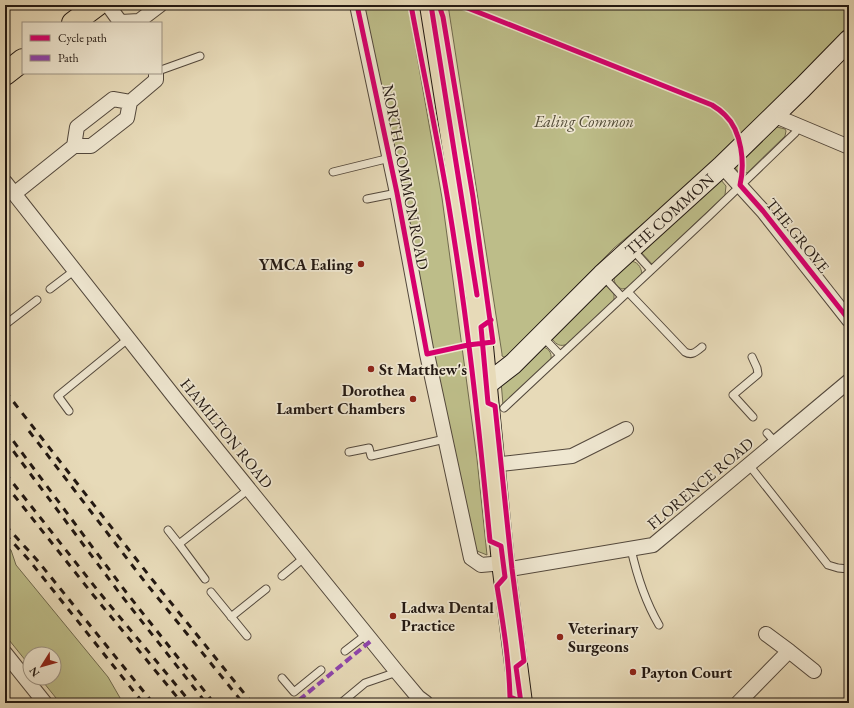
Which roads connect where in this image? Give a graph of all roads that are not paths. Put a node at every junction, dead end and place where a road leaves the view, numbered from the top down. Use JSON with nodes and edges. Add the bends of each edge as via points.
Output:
{"nodes":[{"id":1,"x":97,"y":5,"type":"edge"},
{"id":2,"x":108,"y":5,"type":"edge"},
{"id":3,"x":160,"y":5,"type":"edge"},
{"id":4,"x":357,"y":5,"type":"edge"},
{"id":5,"x":431,"y":5,"type":"edge"},
{"id":6,"x":74,"y":22,"type":"edge"},
{"id":7,"x":120,"y":22,"type":"edge"},
{"id":8,"x":130,"y":22,"type":"edge"},
{"id":9,"x":849,"y":40,"type":"edge"},
{"id":10,"x":200,"y":56,"type":"dead end"},
{"id":11,"x":22,"y":61,"type":"edge"},
{"id":12,"x":162,"y":70,"type":"edge"},
{"id":13,"x":5,"y":74,"type":"edge"},
{"id":14,"x":156,"y":74,"type":"edge"},
{"id":15,"x":130,"y":102,"type":"junction"},
{"id":16,"x":773,"y":115,"type":"junction"},
{"id":17,"x":799,"y":126,"type":"junction"},
{"id":18,"x":74,"y":146,"type":"junction"},
{"id":19,"x":849,"y":147,"type":"edge"},
{"id":20,"x":390,"y":158,"type":"junction"},
{"id":21,"x":722,"y":166,"type":"junction"},
{"id":22,"x":333,"y":172,"type":"dead end"},
{"id":23,"x":5,"y":182,"type":"edge"},
{"id":24,"x":740,"y":185,"type":"junction"},
{"id":25,"x":397,"y":193,"type":"junction"},
{"id":26,"x":14,"y":194,"type":"junction"},
{"id":27,"x":367,"y":199,"type":"dead end"},
{"id":28,"x":632,"y":248,"type":"junction"},
{"id":29,"x":75,"y":270,"type":"junction"},
{"id":30,"x":651,"y":270,"type":"junction"},
{"id":31,"x":602,"y":274,"type":"junction"},
{"id":32,"x":50,"y":290,"type":"dead end"},
{"id":33,"x":628,"y":292,"type":"junction"},
{"id":34,"x":622,"y":297,"type":"junction"},
{"id":35,"x":36,"y":300,"type":"dead end"},
{"id":36,"x":849,"y":320,"type":"edge"},
{"id":37,"x":5,"y":323,"type":"edge"},
{"id":38,"x":541,"y":335,"type":"junction"},
{"id":39,"x":130,"y":338,"type":"junction"},
{"id":40,"x":702,"y":347,"type":"dead end"},
{"id":41,"x":560,"y":355,"type":"junction"},
{"id":42,"x":752,"y":357,"type":"dead end"},
{"id":43,"x":849,"y":381,"type":"edge"},
{"id":44,"x":486,"y":386,"type":"junction"},
{"id":45,"x":504,"y":408,"type":"dead end"},
{"id":46,"x":69,"y":411,"type":"dead end"},
{"id":47,"x":753,"y":417,"type":"dead end"},
{"id":48,"x":626,"y":429,"type":"dead end"},
{"id":49,"x":445,"y":439,"type":"junction"},
{"id":50,"x":349,"y":452,"type":"dead end"},
{"id":51,"x":493,"y":465,"type":"junction"},
{"id":52,"x":749,"y":465,"type":"junction"},
{"id":53,"x":249,"y":489,"type":"junction"},
{"id":54,"x":168,"y":530,"type":"dead end"},
{"id":55,"x":178,"y":544,"type":"junction"},
{"id":56,"x":631,"y":549,"type":"junction"},
{"id":57,"x":305,"y":557,"type":"junction"},
{"id":58,"x":503,"y":567,"type":"junction"},
{"id":59,"x":849,"y":569,"type":"edge"},
{"id":60,"x":282,"y":576,"type":"dead end"},
{"id":61,"x":205,"y":579,"type":"dead end"},
{"id":62,"x":266,"y":589,"type":"dead end"},
{"id":63,"x":211,"y":592,"type":"dead end"},
{"id":64,"x":231,"y":617,"type":"junction"},
{"id":65,"x":659,"y":625,"type":"dead end"},
{"id":66,"x":367,"y":634,"type":"junction"},
{"id":67,"x":766,"y":634,"type":"dead end"},
{"id":68,"x":247,"y":636,"type":"dead end"},
{"id":69,"x":345,"y":651,"type":"dead end"},
{"id":70,"x":788,"y":651,"type":"junction"},
{"id":71,"x":5,"y":653,"type":"edge"},
{"id":72,"x":321,"y":670,"type":"dead end"},
{"id":73,"x":814,"y":671,"type":"dead end"},
{"id":74,"x":397,"y":672,"type":"junction"},
{"id":75,"x":282,"y":678,"type":"dead end"},
{"id":76,"x":45,"y":703,"type":"edge"},
{"id":77,"x":341,"y":703,"type":"edge"},
{"id":78,"x":426,"y":703,"type":"edge"},
{"id":79,"x":521,"y":703,"type":"edge"},
{"id":80,"x":738,"y":703,"type":"edge"}],
"edges":[{"from":1,"to":6,"type":"main road"},
{"from":2,"to":7,"type":"street"},
{"from":3,"to":8,"type":"street","via":[[139,21]]},
{"from":4,"to":20,"type":"street","name":"NORTH COMMON ROAD"},
{"from":5,"to":44,"type":"main road","via":[[477,295]]},
{"from":9,"to":16,"type":"street","name":"THE COMMON"},
{"from":10,"to":12,"type":"lane"},
{"from":11,"to":13,"type":"main road"},
{"from":14,"to":15,"type":"street","via":[[156,80]]},
{"from":15,"to":18,"type":"street","via":[[127,118],[91,146]]},
{"from":15,"to":18,"type":"street","via":[[113,99],[76,128]]},
{"from":16,"to":17,"type":"street"},
{"from":16,"to":21,"type":"street","name":"THE COMMON"},
{"from":17,"to":19,"type":"street"},
{"from":17,"to":24,"type":"lane","via":[[795,133]]},
{"from":18,"to":26,"type":"street"},
{"from":20,"to":22,"type":"lane"},
{"from":20,"to":25,"type":"street","name":"NORTH COMMON ROAD"},
{"from":21,"to":24,"type":"street","name":"THE GROVE"},
{"from":21,"to":28,"type":"street","name":"THE COMMON"},
{"from":23,"to":26,"type":"street","name":"HAMILTON ROAD"},
{"from":24,"to":30,"type":"lane"},
{"from":24,"to":36,"type":"street","name":"THE GROVE"},
{"from":25,"to":27,"type":"lane"},
{"from":25,"to":49,"type":"street","name":"NORTH COMMON ROAD"},
{"from":26,"to":29,"type":"street","name":"HAMILTON ROAD"},
{"from":28,"to":30,"type":"lane"},
{"from":28,"to":31,"type":"street","name":"THE COMMON"},
{"from":29,"to":32,"type":"lane"},
{"from":29,"to":39,"type":"street","name":"HAMILTON ROAD"},
{"from":30,"to":33,"type":"lane"},
{"from":31,"to":34,"type":"lane"},
{"from":31,"to":38,"type":"street","name":"THE COMMON"},
{"from":33,"to":34,"type":"lane"},
{"from":33,"to":40,"type":"lane","via":[[685,352],[693,354]]},
{"from":34,"to":41,"type":"lane"},
{"from":35,"to":37,"type":"lane"},
{"from":38,"to":41,"type":"lane"},
{"from":38,"to":44,"type":"street","name":"THE COMMON","via":[[513,364]]},
{"from":39,"to":46,"type":"lane","via":[[58,396]]},
{"from":39,"to":53,"type":"street","name":"HAMILTON ROAD"},
{"from":41,"to":45,"type":"lane"},
{"from":42,"to":47,"type":"lane","via":[[758,374],[733,395]]},
{"from":43,"to":52,"type":"street","name":"FLORENCE ROAD","via":[[771,438]]},
{"from":44,"to":51,"type":"main road"},
{"from":48,"to":51,"type":"street","via":[[572,456]]},
{"from":49,"to":50,"type":"lane","via":[[371,456],[369,448]]},
{"from":49,"to":58,"type":"street","name":"NORTH COMMON ROAD","via":[[471,558],[481,565]]},
{"from":51,"to":58,"type":"main road"},
{"from":52,"to":56,"type":"street","name":"FLORENCE ROAD","via":[[653,545]]},
{"from":52,"to":59,"type":"lane","via":[[828,565]]},
{"from":53,"to":55,"type":"lane"},
{"from":53,"to":57,"type":"street","name":"HAMILTON ROAD"},
{"from":54,"to":55,"type":"lane"},
{"from":55,"to":61,"type":"lane"},
{"from":56,"to":58,"type":"street","name":"FLORENCE ROAD"},
{"from":56,"to":65,"type":"lane","via":[[646,602]]},
{"from":57,"to":60,"type":"lane"},
{"from":57,"to":66,"type":"street","name":"HAMILTON ROAD"},
{"from":58,"to":79,"type":"main road"},
{"from":62,"to":64,"type":"lane"},
{"from":63,"to":64,"type":"lane"},
{"from":64,"to":68,"type":"lane"},
{"from":66,"to":69,"type":"lane"},
{"from":66,"to":74,"type":"street","name":"HAMILTON ROAD"},
{"from":67,"to":70,"type":"street"},
{"from":70,"to":73,"type":"street"},
{"from":70,"to":80,"type":"street"},
{"from":71,"to":76,"type":"street"},
{"from":72,"to":75,"type":"lane","via":[[294,692]]},
{"from":74,"to":77,"type":"lane","via":[[365,683]]},
{"from":74,"to":78,"type":"street","name":"HAMILTON ROAD"}]}
